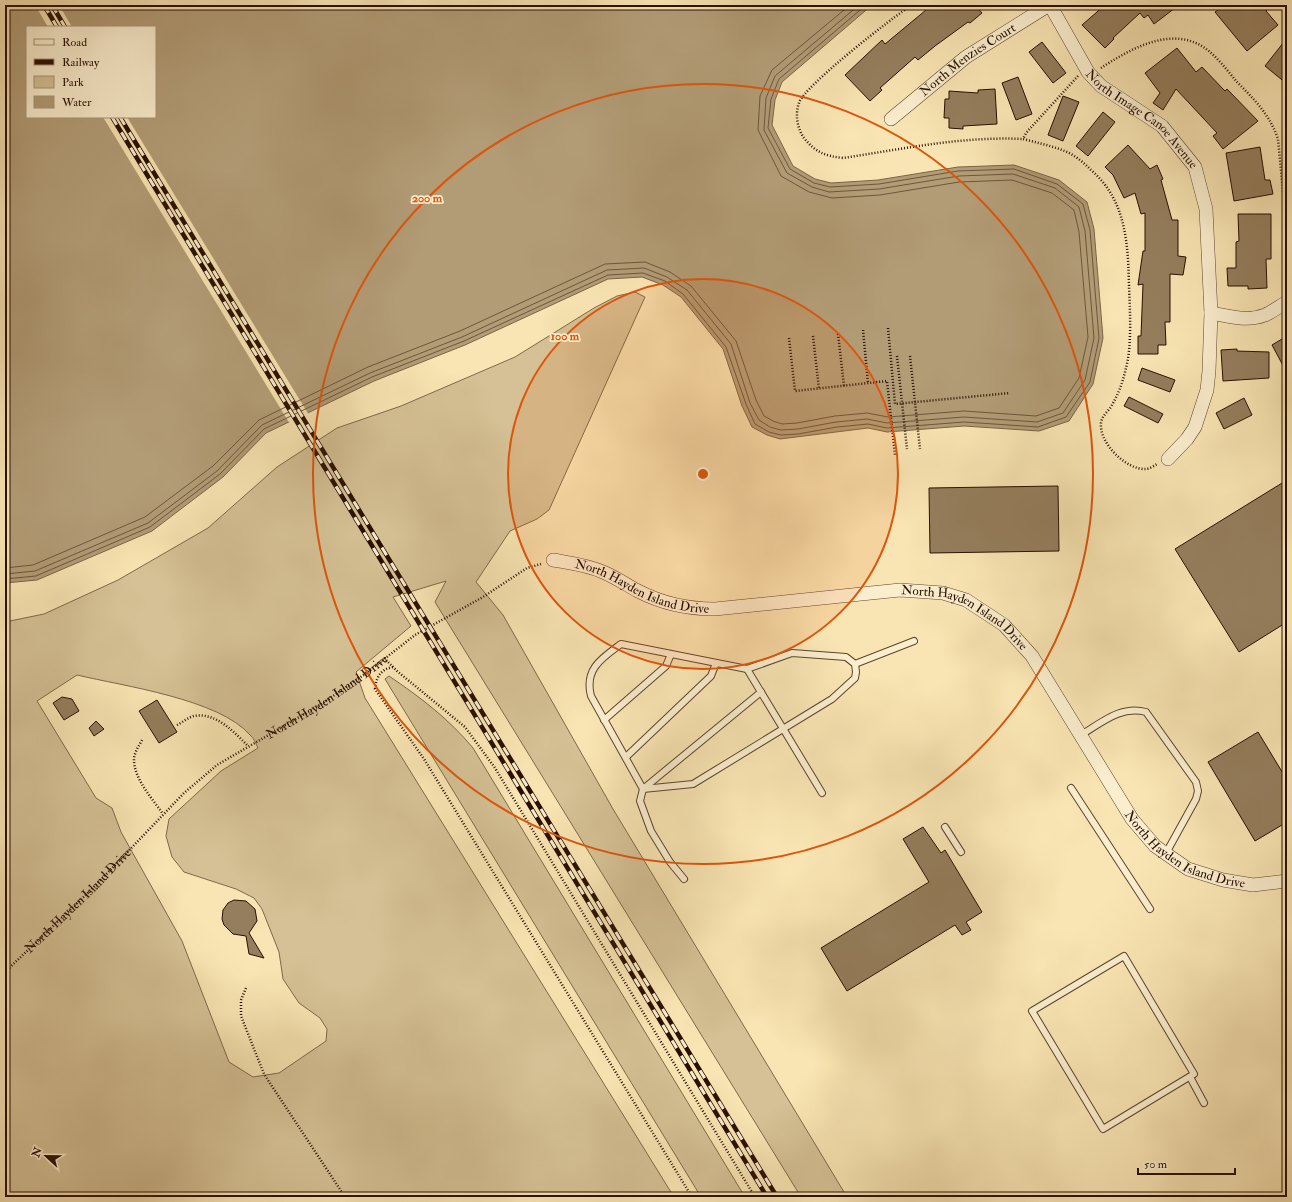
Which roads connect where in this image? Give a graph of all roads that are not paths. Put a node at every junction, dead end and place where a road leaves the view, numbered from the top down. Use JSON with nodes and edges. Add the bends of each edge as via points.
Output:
{"nodes":[{"id":1,"x":1049,"y":5,"type":"edge"},
{"id":2,"x":891,"y":119,"type":"dead end"},
{"id":3,"x":1287,"y":302,"type":"edge"},
{"id":4,"x":1211,"y":313,"type":"junction"},
{"id":5,"x":1168,"y":459,"type":"road end"},
{"id":6,"x":553,"y":560,"type":"road end"},
{"id":7,"x":914,"y":641,"type":"dead end"},
{"id":8,"x":671,"y":654,"type":"junction"},
{"id":9,"x":716,"y":663,"type":"junction"},
{"id":10,"x":855,"y":664,"type":"junction"},
{"id":11,"x":747,"y":669,"type":"junction"},
{"id":12,"x":761,"y":692,"type":"junction"},
{"id":13,"x":604,"y":720,"type":"junction"},
{"id":14,"x":784,"y":729,"type":"junction"},
{"id":15,"x":1081,"y":735,"type":"junction"},
{"id":16,"x":626,"y":757,"type":"junction"},
{"id":17,"x":643,"y":788,"type":"junction"},
{"id":18,"x":1071,"y":788,"type":"dead end"},
{"id":19,"x":822,"y":793,"type":"dead end"},
{"id":20,"x":945,"y":827,"type":"dead end"},
{"id":21,"x":961,"y":852,"type":"dead end"},
{"id":22,"x":1165,"y":855,"type":"junction"},
{"id":23,"x":684,"y":879,"type":"dead end"},
{"id":24,"x":1287,"y":881,"type":"edge"},
{"id":25,"x":1150,"y":909,"type":"dead end"},
{"id":26,"x":1190,"y":1077,"type":"junction"},
{"id":27,"x":1204,"y":1102,"type":"dead end"}],
"edges":[{"from":1,"to":2,"type":"street","name":"North Menzies Court","via":[[966,57]]},
{"from":1,"to":4,"type":"street","name":"North Image Canoe Avenue","via":[[1088,72],[1101,86],[1162,126],[1195,167],[1206,209]]},
{"from":3,"to":4,"type":"street","via":[[1264,315],[1248,318]]},
{"from":4,"to":5,"type":"street","name":"North Image Canoe Avenue","via":[[1207,390],[1195,427],[1187,440]]},
{"from":6,"to":15,"type":"street","name":"North Hayden Island Drive","via":[[604,572],[659,601],[696,609],[900,590],[943,593],[966,600],[988,613],[1018,638]]},
{"from":7,"to":10,"type":"lane"},
{"from":8,"to":9,"type":"lane"},
{"from":8,"to":13,"type":"lane","via":[[666,666]]},
{"from":8,"to":13,"type":"lane","via":[[621,644],[598,662],[588,685]]},
{"from":9,"to":11,"type":"lane"},
{"from":9,"to":16,"type":"lane","via":[[711,676]]},
{"from":10,"to":11,"type":"lane","via":[[846,657],[792,653]]},
{"from":10,"to":14,"type":"lane","via":[[856,678],[850,684],[832,699]]},
{"from":11,"to":12,"type":"lane"},
{"from":12,"to":14,"type":"lane"},
{"from":12,"to":17,"type":"lane"},
{"from":13,"to":16,"type":"lane"},
{"from":14,"to":17,"type":"lane","via":[[693,784]]},
{"from":14,"to":19,"type":"lane"},
{"from":15,"to":22,"type":"street","name":"North Hayden Island Drive","via":[[1132,819],[1143,834]]},
{"from":15,"to":22,"type":"lane","via":[[1115,714],[1138,709],[1146,712],[1196,782],[1196,800]]},
{"from":16,"to":17,"type":"lane"},
{"from":17,"to":23,"type":"lane","via":[[640,801],[651,831]]},
{"from":18,"to":25,"type":"lane"},
{"from":20,"to":21,"type":"lane"},
{"from":22,"to":24,"type":"street","name":"North Hayden Island Drive","via":[[1188,869],[1223,880],[1253,885]]},
{"from":26,"to":26,"type":"lane","via":[[1103,1129],[1032,1011],[1124,956],[1194,1074]]},
{"from":26,"to":27,"type":"lane"}]}
